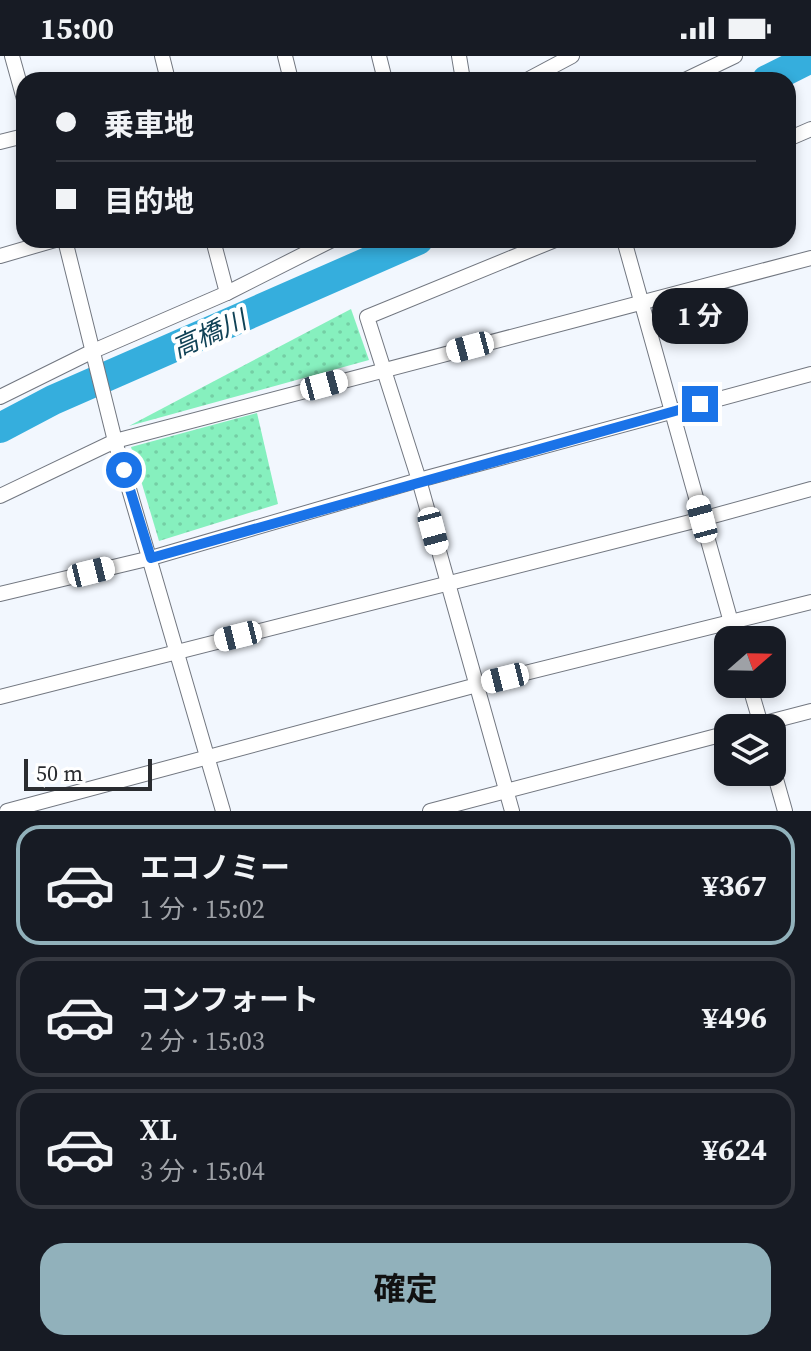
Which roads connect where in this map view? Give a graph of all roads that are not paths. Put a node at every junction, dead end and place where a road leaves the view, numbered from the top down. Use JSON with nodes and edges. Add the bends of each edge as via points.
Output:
{"nodes":[{"id":1,"x":735,"y":56,"type":"edge"},
{"id":2,"x":564,"y":58,"type":"edge"},
{"id":3,"x":540,"y":72,"type":"edge"},
{"id":4,"x":702,"y":72,"type":"edge"},
{"id":5,"x":28,"y":248,"type":"edge"},
{"id":6,"x":67,"y":248,"type":"edge"},
{"id":7,"x":215,"y":248,"type":"edge"},
{"id":8,"x":316,"y":248,"type":"edge"},
{"id":9,"x":535,"y":248,"type":"edge"},
{"id":10,"x":626,"y":248,"type":"edge"},
{"id":11,"x":0,"y":256,"type":"edge"},
{"id":12,"x":811,"y":258,"type":"edge"},
{"id":13,"x":227,"y":293,"type":"junction"},
{"id":14,"x":642,"y":303,"type":"junction"},
{"id":15,"x":91,"y":352,"type":"junction"},
{"id":16,"x":384,"y":369,"type":"junction"},
{"id":17,"x":811,"y":374,"type":"edge"},
{"id":18,"x":0,"y":397,"type":"edge"},
{"id":19,"x":672,"y":411,"type":"junction"},
{"id":20,"x":115,"y":441,"type":"junction"},
{"id":21,"x":419,"y":480,"type":"junction"},
{"id":22,"x":811,"y":489,"type":"edge"},
{"id":23,"x":0,"y":496,"type":"edge"},
{"id":24,"x":702,"y":519,"type":"junction"},
{"id":25,"x":151,"y":558,"type":"junction"},
{"id":26,"x":447,"y":583,"type":"junction"},
{"id":27,"x":0,"y":594,"type":"edge"},
{"id":28,"x":811,"y":602,"type":"edge"},
{"id":29,"x":731,"y":623,"type":"junction"},
{"id":30,"x":732,"y":626,"type":"edge"},
{"id":31,"x":179,"y":651,"type":"junction"},
{"id":32,"x":477,"y":685,"type":"junction"},
{"id":33,"x":0,"y":697,"type":"edge"},
{"id":34,"x":811,"y":711,"type":"edge"},
{"id":35,"x":786,"y":718,"type":"edge"},
{"id":36,"x":714,"y":737,"type":"edge"},
{"id":37,"x":207,"y":758,"type":"junction"},
{"id":38,"x":778,"y":786,"type":"edge"},
{"id":39,"x":506,"y":790,"type":"junction"},
{"id":40,"x":7,"y":811,"type":"edge"},
{"id":41,"x":223,"y":811,"type":"edge"},
{"id":42,"x":430,"y":811,"type":"edge"},
{"id":43,"x":512,"y":811,"type":"edge"},
{"id":44,"x":785,"y":811,"type":"edge"}],
"edges":[{"from":1,"to":4,"type":"street"},
{"from":2,"to":3,"type":"street"},
{"from":5,"to":11,"type":"street"},
{"from":6,"to":15,"type":"street"},
{"from":7,"to":13,"type":"street"},
{"from":8,"to":13,"type":"street"},
{"from":9,"to":16,"type":"street","via":[[367,317]]},
{"from":10,"to":14,"type":"street"},
{"from":12,"to":14,"type":"street"},
{"from":13,"to":15,"type":"street"},
{"from":14,"to":16,"type":"street"},
{"from":14,"to":19,"type":"street"},
{"from":15,"to":18,"type":"street"},
{"from":15,"to":20,"type":"street"},
{"from":16,"to":20,"type":"street"},
{"from":16,"to":21,"type":"street"},
{"from":17,"to":19,"type":"street"},
{"from":19,"to":21,"type":"street"},
{"from":19,"to":24,"type":"street"},
{"from":20,"to":23,"type":"street"},
{"from":20,"to":25,"type":"street"},
{"from":21,"to":25,"type":"street"},
{"from":21,"to":26,"type":"street"},
{"from":22,"to":24,"type":"street"},
{"from":24,"to":26,"type":"street"},
{"from":24,"to":29,"type":"street"},
{"from":25,"to":27,"type":"street"},
{"from":25,"to":31,"type":"street"},
{"from":26,"to":31,"type":"street"},
{"from":26,"to":32,"type":"street"},
{"from":28,"to":29,"type":"street"},
{"from":29,"to":30,"type":"street"},
{"from":29,"to":32,"type":"street"},
{"from":31,"to":33,"type":"street"},
{"from":31,"to":37,"type":"street"},
{"from":32,"to":37,"type":"street"},
{"from":32,"to":39,"type":"street"},
{"from":34,"to":35,"type":"street"},
{"from":36,"to":39,"type":"street"},
{"from":37,"to":40,"type":"street"},
{"from":37,"to":41,"type":"street"},
{"from":38,"to":44,"type":"street"},
{"from":39,"to":42,"type":"street"},
{"from":39,"to":43,"type":"street"}]}
